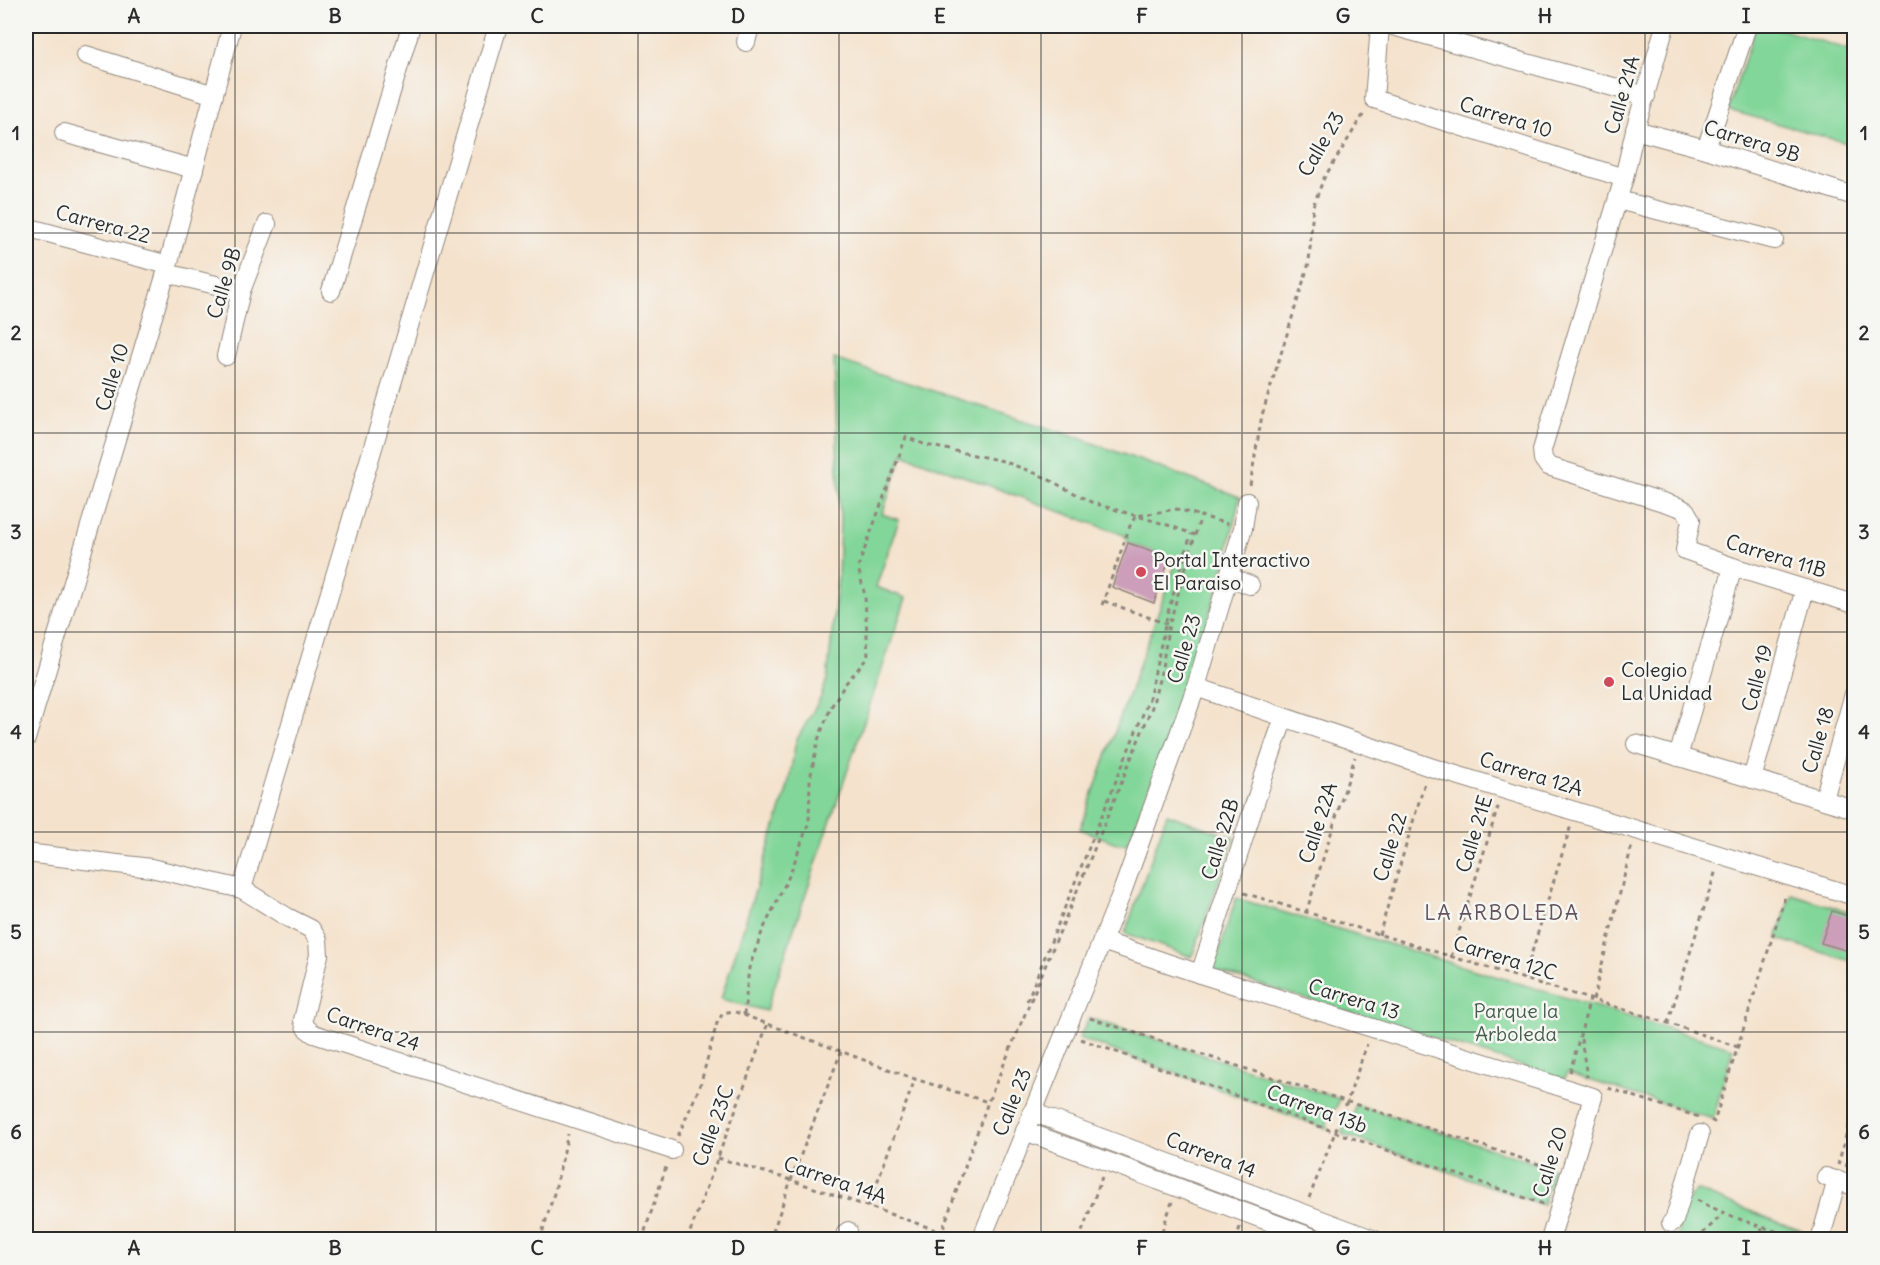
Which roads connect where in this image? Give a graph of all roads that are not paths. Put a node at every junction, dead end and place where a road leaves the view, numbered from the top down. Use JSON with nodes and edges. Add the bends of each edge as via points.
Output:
{"nodes":[{"id":1,"x":232,"y":26,"type":"edge"},
{"id":2,"x":411,"y":26,"type":"edge"},
{"id":3,"x":498,"y":26,"type":"edge"},
{"id":4,"x":1380,"y":26,"type":"edge"},
{"id":5,"x":1393,"y":26,"type":"edge"},
{"id":6,"x":1665,"y":26,"type":"edge"},
{"id":7,"x":1747,"y":26,"type":"edge"},
{"id":8,"x":86,"y":55,"type":"dead end"},
{"id":9,"x":214,"y":95,"type":"junction"},
{"id":10,"x":1646,"y":96,"type":"junction"},
{"id":11,"x":1635,"y":130,"type":"junction"},
{"id":12,"x":64,"y":133,"type":"dead end"},
{"id":13,"x":1706,"y":149,"type":"junction"},
{"id":14,"x":194,"y":169,"type":"junction"},
{"id":15,"x":1624,"y":178,"type":"junction"},
{"id":16,"x":1854,"y":196,"type":"edge"},
{"id":17,"x":1618,"y":200,"type":"junction"},
{"id":18,"x":267,"y":224,"type":"dead end"},
{"id":19,"x":26,"y":226,"type":"edge"},
{"id":20,"x":1774,"y":240,"type":"dead end"},
{"id":21,"x":167,"y":269,"type":"junction"},
{"id":22,"x":241,"y":291,"type":"junction"},
{"id":23,"x":331,"y":291,"type":"dead end"},
{"id":24,"x":226,"y":356,"type":"dead end"},
{"id":25,"x":1247,"y":502,"type":"road end"},
{"id":26,"x":1685,"y":550,"type":"joint"},
{"id":27,"x":1733,"y":567,"type":"junction"},
{"id":28,"x":1229,"y":577,"type":"junction"},
{"id":29,"x":1250,"y":585,"type":"dead end"},
{"id":30,"x":1805,"y":589,"type":"junction"},
{"id":31,"x":1854,"y":604,"type":"edge"},
{"id":32,"x":1196,"y":687,"type":"junction"},
{"id":33,"x":1854,"y":694,"type":"edge"},
{"id":34,"x":1284,"y":718,"type":"junction"},
{"id":35,"x":26,"y":738,"type":"edge"},
{"id":36,"x":1636,"y":744,"type":"dead end"},
{"id":37,"x":1678,"y":757,"type":"junction"},
{"id":38,"x":1752,"y":778,"type":"junction"},
{"id":39,"x":1824,"y":800,"type":"junction"},
{"id":40,"x":1854,"y":809,"type":"edge"},
{"id":41,"x":26,"y":853,"type":"edge"},
{"id":42,"x":242,"y":889,"type":"junction"},
{"id":43,"x":1854,"y":896,"type":"edge"},
{"id":44,"x":1102,"y":941,"type":"junction"},
{"id":45,"x":1200,"y":974,"type":"junction"},
{"id":46,"x":1591,"y":1092,"type":"joint"},
{"id":47,"x":1032,"y":1112,"type":"junction"},
{"id":48,"x":1024,"y":1131,"type":"junction"},
{"id":49,"x":1700,"y":1134,"type":"dead end"},
{"id":50,"x":672,"y":1150,"type":"road end"},
{"id":51,"x":1854,"y":1186,"type":"edge"},
{"id":52,"x":1671,"y":1223,"type":"dead end"},
{"id":53,"x":1820,"y":1238,"type":"edge"},
{"id":54,"x":981,"y":1239,"type":"edge"},
{"id":55,"x":1319,"y":1239,"type":"edge"},
{"id":56,"x":1375,"y":1239,"type":"edge"},
{"id":57,"x":1550,"y":1239,"type":"edge"}],
"edges":[{"from":1,"to":9,"type":"street","name":"Calle 10"},
{"from":2,"to":23,"type":"street"},
{"from":3,"to":42,"type":"street"},
{"from":4,"to":15,"type":"street","name":"Carrera 10","via":[[1374,99]]},
{"from":5,"to":10,"type":"street"},
{"from":6,"to":10,"type":"street","name":"Calle 21A"},
{"from":7,"to":13,"type":"street"},
{"from":8,"to":9,"type":"street"},
{"from":9,"to":14,"type":"street","name":"Calle 10"},
{"from":10,"to":11,"type":"street","name":"Calle 21A"},
{"from":11,"to":13,"type":"street","name":"Carrera 9B"},
{"from":11,"to":15,"type":"street","name":"Calle 21A"},
{"from":12,"to":14,"type":"street"},
{"from":13,"to":16,"type":"street","name":"Carrera 9B"},
{"from":14,"to":21,"type":"street","name":"Calle 10"},
{"from":15,"to":17,"type":"street","name":"Calle 21A"},
{"from":17,"to":20,"type":"street"},
{"from":17,"to":26,"type":"street","name":"Calle 21A","via":[[1542,450],[1543,459],[1548,466],[1686,511],[1691,520]]},
{"from":18,"to":22,"type":"street","name":"Calle 9B"},
{"from":19,"to":21,"type":"street","name":"Carrera 22"},
{"from":21,"to":22,"type":"street","name":"Carrera 22"},
{"from":21,"to":35,"type":"street","name":"Calle 10"},
{"from":22,"to":24,"type":"street","name":"Calle 9B"},
{"from":25,"to":28,"type":"street","name":"Calle 23"},
{"from":26,"to":27,"type":"street","name":"Carrera 11B"},
{"from":27,"to":30,"type":"street","name":"Carrera 11B"},
{"from":27,"to":37,"type":"street"},
{"from":28,"to":29,"type":"street"},
{"from":28,"to":32,"type":"street","name":"Calle 23"},
{"from":30,"to":31,"type":"street","name":"Carrera 11B"},
{"from":30,"to":38,"type":"street","name":"Calle 19"},
{"from":32,"to":34,"type":"street","name":"Carrera 12A"},
{"from":32,"to":44,"type":"street","name":"Calle 23"},
{"from":33,"to":39,"type":"street","name":"Calle 18"},
{"from":34,"to":43,"type":"street","name":"Carrera 12A","via":[[1430,767]]},
{"from":34,"to":45,"type":"street","name":"Calle 22B"},
{"from":36,"to":37,"type":"street"},
{"from":37,"to":38,"type":"street"},
{"from":38,"to":39,"type":"street"},
{"from":39,"to":40,"type":"street"},
{"from":41,"to":42,"type":"street","name":"Carrera 24","via":[[151,868]]},
{"from":42,"to":50,"type":"street","name":"Carrera 24","via":[[311,929],[318,940],[319,955],[303,1020],[314,1034]]},
{"from":44,"to":45,"type":"street","name":"Carrera 13"},
{"from":44,"to":47,"type":"street","name":"Calle 23"},
{"from":45,"to":46,"type":"street","name":"Carrera 13"},
{"from":46,"to":57,"type":"street","name":"Calle 20"},
{"from":47,"to":48,"type":"street","name":"Calle 23"},
{"from":47,"to":56,"type":"street","name":"Carrera 14"},
{"from":48,"to":54,"type":"street","name":"Calle 23"},
{"from":48,"to":55,"type":"street"},
{"from":49,"to":52,"type":"street"},
{"from":51,"to":53,"type":"street","via":[[1831,1178]]}]}
